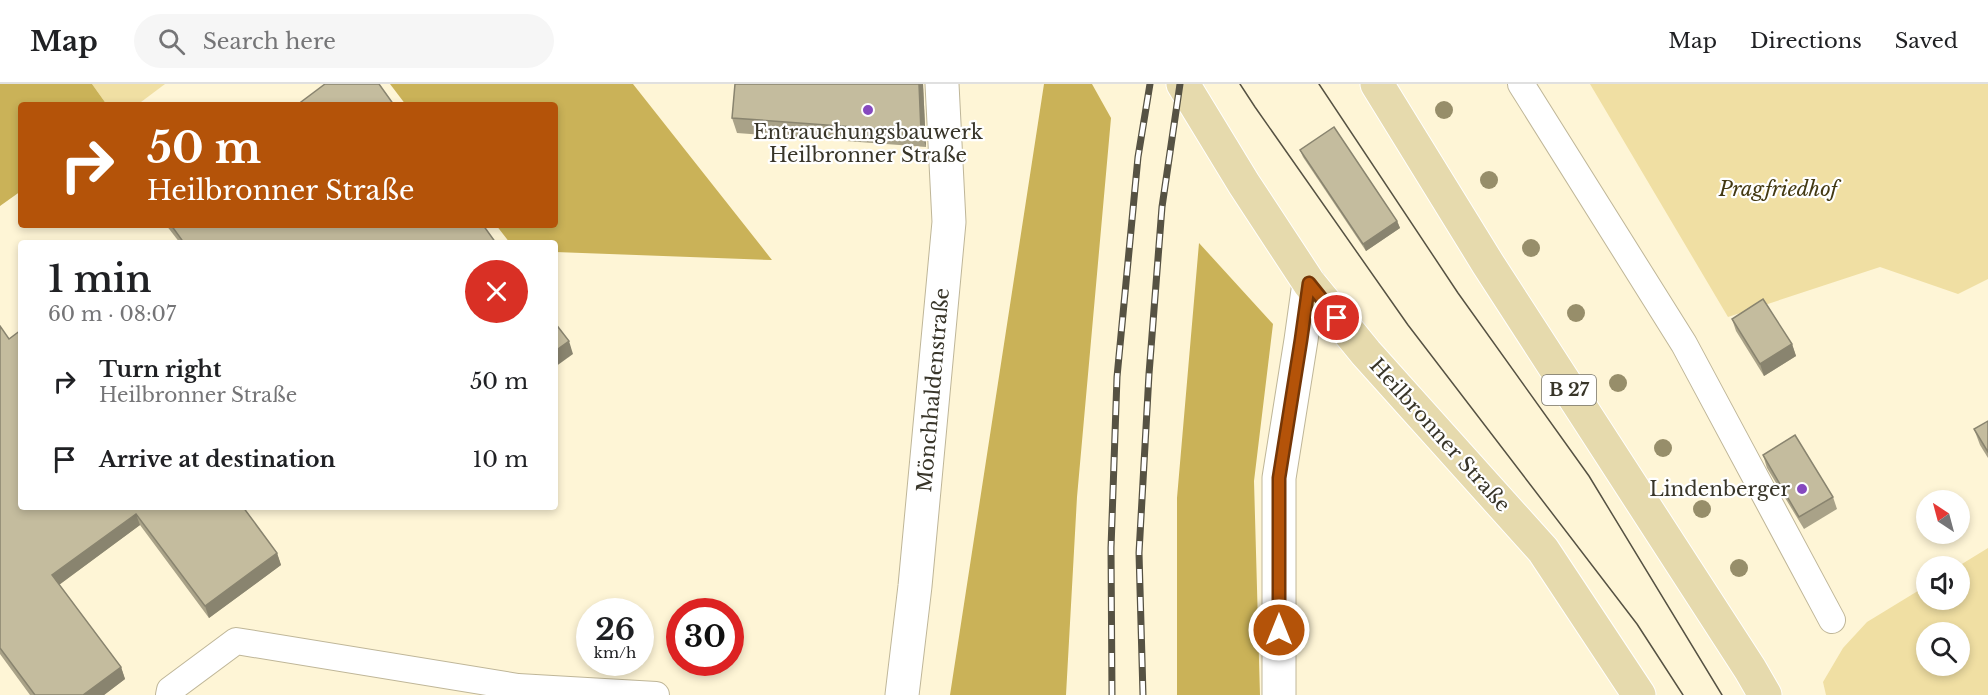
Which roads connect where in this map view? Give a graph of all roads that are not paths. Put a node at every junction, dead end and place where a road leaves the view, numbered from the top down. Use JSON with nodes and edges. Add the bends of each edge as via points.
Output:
{"nodes":[{"id":1,"x":942,"y":84,"type":"edge"},
{"id":2,"x":1183,"y":84,"type":"edge"},
{"id":3,"x":1521,"y":84,"type":"edge"},
{"id":4,"x":1381,"y":87,"type":"edge"},
{"id":5,"x":1309,"y":283,"type":"junction"},
{"id":6,"x":1832,"y":620,"type":"dead end"},
{"id":7,"x":512,"y":691,"type":"edge"},
{"id":8,"x":169,"y":695,"type":"edge"},
{"id":9,"x":656,"y":695,"type":"edge"},
{"id":10,"x":902,"y":695,"type":"edge"},
{"id":11,"x":1279,"y":695,"type":"edge"},
{"id":12,"x":1639,"y":695,"type":"edge"},
{"id":13,"x":1765,"y":695,"type":"edge"}],
"edges":[{"from":1,"to":10,"type":"street","name":"Mönchhaldenstraße","via":[[949,222]]},
{"from":2,"to":5,"type":"main road","name":"Heilbronner Straße"},
{"from":3,"to":6,"type":"lane","via":[[1684,344]]},
{"from":4,"to":13,"type":"main road","number":"B 27","via":[[1488,264]]},
{"from":5,"to":11,"type":"street","via":[[1279,478]]},
{"from":5,"to":12,"type":"main road","name":"Heilbronner Straße","via":[[1365,353],[1543,550]]},
{"from":7,"to":8,"type":"lane","via":[[236,642],[170,690]]},
{"from":7,"to":9,"type":"lane"}]}
